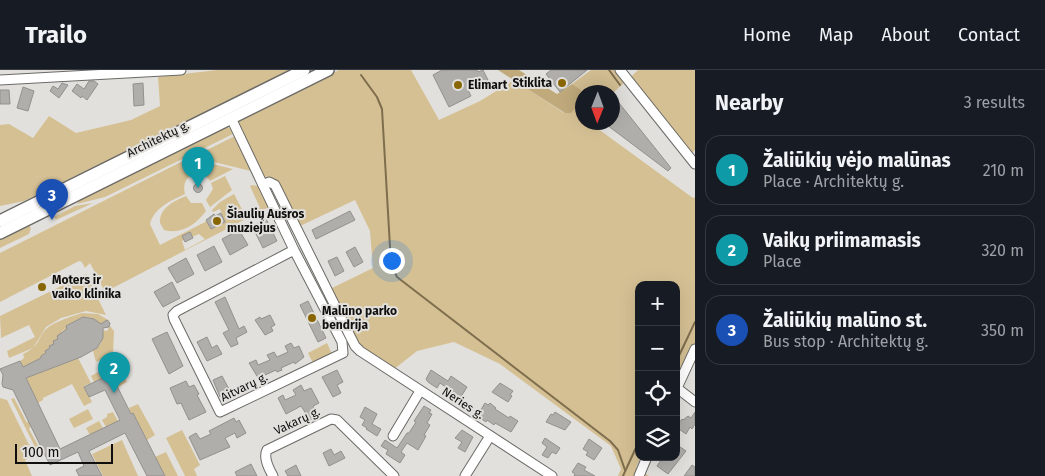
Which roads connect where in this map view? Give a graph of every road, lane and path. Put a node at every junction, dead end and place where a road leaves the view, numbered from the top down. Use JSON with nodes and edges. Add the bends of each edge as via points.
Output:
{"nodes":[{"id":1,"x":181,"y":70,"type":"edge"},
{"id":2,"x":304,"y":70,"type":"edge"},
{"id":3,"x":620,"y":70,"type":"edge"},
{"id":4,"x":155,"y":71,"type":"edge"},
{"id":5,"x":322,"y":71,"type":"edge"},
{"id":6,"x":0,"y":80,"type":"edge"},
{"id":7,"x":231,"y":118,"type":"junction"},
{"id":8,"x":144,"y":155,"type":"junction"},
{"id":9,"x":695,"y":164,"type":"edge"},
{"id":10,"x":263,"y":184,"type":"junction"},
{"id":11,"x":0,"y":221,"type":"edge"},
{"id":12,"x":0,"y":233,"type":"edge"},
{"id":13,"x":294,"y":250,"type":"junction"},
{"id":14,"x":695,"y":349,"type":"edge"},
{"id":15,"x":680,"y":382,"type":"edge"},
{"id":16,"x":420,"y":391,"type":"junction"},
{"id":17,"x":680,"y":391,"type":"edge"},
{"id":18,"x":695,"y":402,"type":"edge"},
{"id":19,"x":393,"y":436,"type":"dead end"},
{"id":20,"x":490,"y":436,"type":"junction"},
{"id":21,"x":645,"y":461,"type":"edge"},
{"id":22,"x":273,"y":476,"type":"edge"},
{"id":23,"x":394,"y":476,"type":"edge"},
{"id":24,"x":465,"y":476,"type":"edge"},
{"id":25,"x":552,"y":476,"type":"edge"},
{"id":26,"x":638,"y":476,"type":"edge"}],
"edges":[{"from":1,"to":4,"type":"street"},
{"from":2,"to":8,"type":"main road","name":"Architektų g."},
{"from":3,"to":9,"type":"street"},
{"from":4,"to":6,"type":"street"},
{"from":5,"to":7,"type":"main road","name":"Architektų g."},
{"from":7,"to":8,"type":"main road","name":"Architektų g."},
{"from":7,"to":10,"type":"street","name":"Aitvarų g."},
{"from":8,"to":11,"type":"main road","name":"Architektų g."},
{"from":8,"to":12,"type":"main road","name":"Architektų g."},
{"from":10,"to":13,"type":"street","name":"Aitvarų g."},
{"from":10,"to":16,"type":"street","name":"Neries g.","via":[[275,185],[355,346]]},
{"from":13,"to":13,"type":"street","name":"Aitvarų g.","via":[[173,315],[220,412],[343,353],[342,342]]},
{"from":14,"to":15,"type":"street"},
{"from":16,"to":19,"type":"street"},
{"from":16,"to":20,"type":"street","name":"Neries g."},
{"from":17,"to":18,"type":"street"},
{"from":20,"to":24,"type":"street"},
{"from":20,"to":25,"type":"street","name":"Neries g."},
{"from":21,"to":26,"type":"street"},
{"from":22,"to":23,"type":"street","name":"Vakarų g.","via":[[266,450],[331,419],[337,420]]}]}
